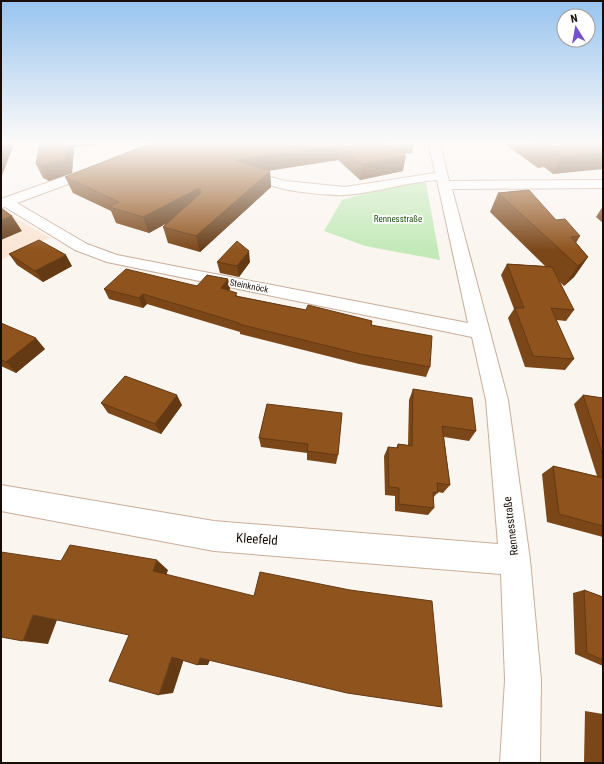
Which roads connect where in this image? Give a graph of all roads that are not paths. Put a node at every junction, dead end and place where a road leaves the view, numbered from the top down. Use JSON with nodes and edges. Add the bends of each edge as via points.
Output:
{"nodes":[{"id":1,"x":68,"y":180,"type":"edge"},
{"id":2,"x":409,"y":180,"type":"edge"},
{"id":3,"x":443,"y":180,"type":"joint"},
{"id":4,"x":271,"y":181,"type":"edge"},
{"id":5,"x":603,"y":184,"type":"edge"},
{"id":6,"x":4,"y":203,"type":"edge"},
{"id":7,"x":480,"y":332,"type":"junction"},
{"id":8,"x":1,"y":498,"type":"edge"},
{"id":9,"x":515,"y":560,"type":"junction"},
{"id":10,"x":520,"y":763,"type":"edge"}],
"edges":[{"from":1,"to":6,"type":"street"},
{"from":2,"to":4,"type":"street","via":[[345,191],[284,186]]},
{"from":3,"to":5,"type":"street"},
{"from":3,"to":7,"type":"street","name":"Rennesstraße"},
{"from":6,"to":7,"type":"street","name":"Steinknöck","via":[[81,247],[113,259]]},
{"from":7,"to":9,"type":"street","name":"Rennesstraße","via":[[496,400]]},
{"from":8,"to":9,"type":"street","name":"Kleefeld","via":[[214,536]]},
{"from":9,"to":10,"type":"street","name":"Rennesstraße","via":[[523,680]]}]}
